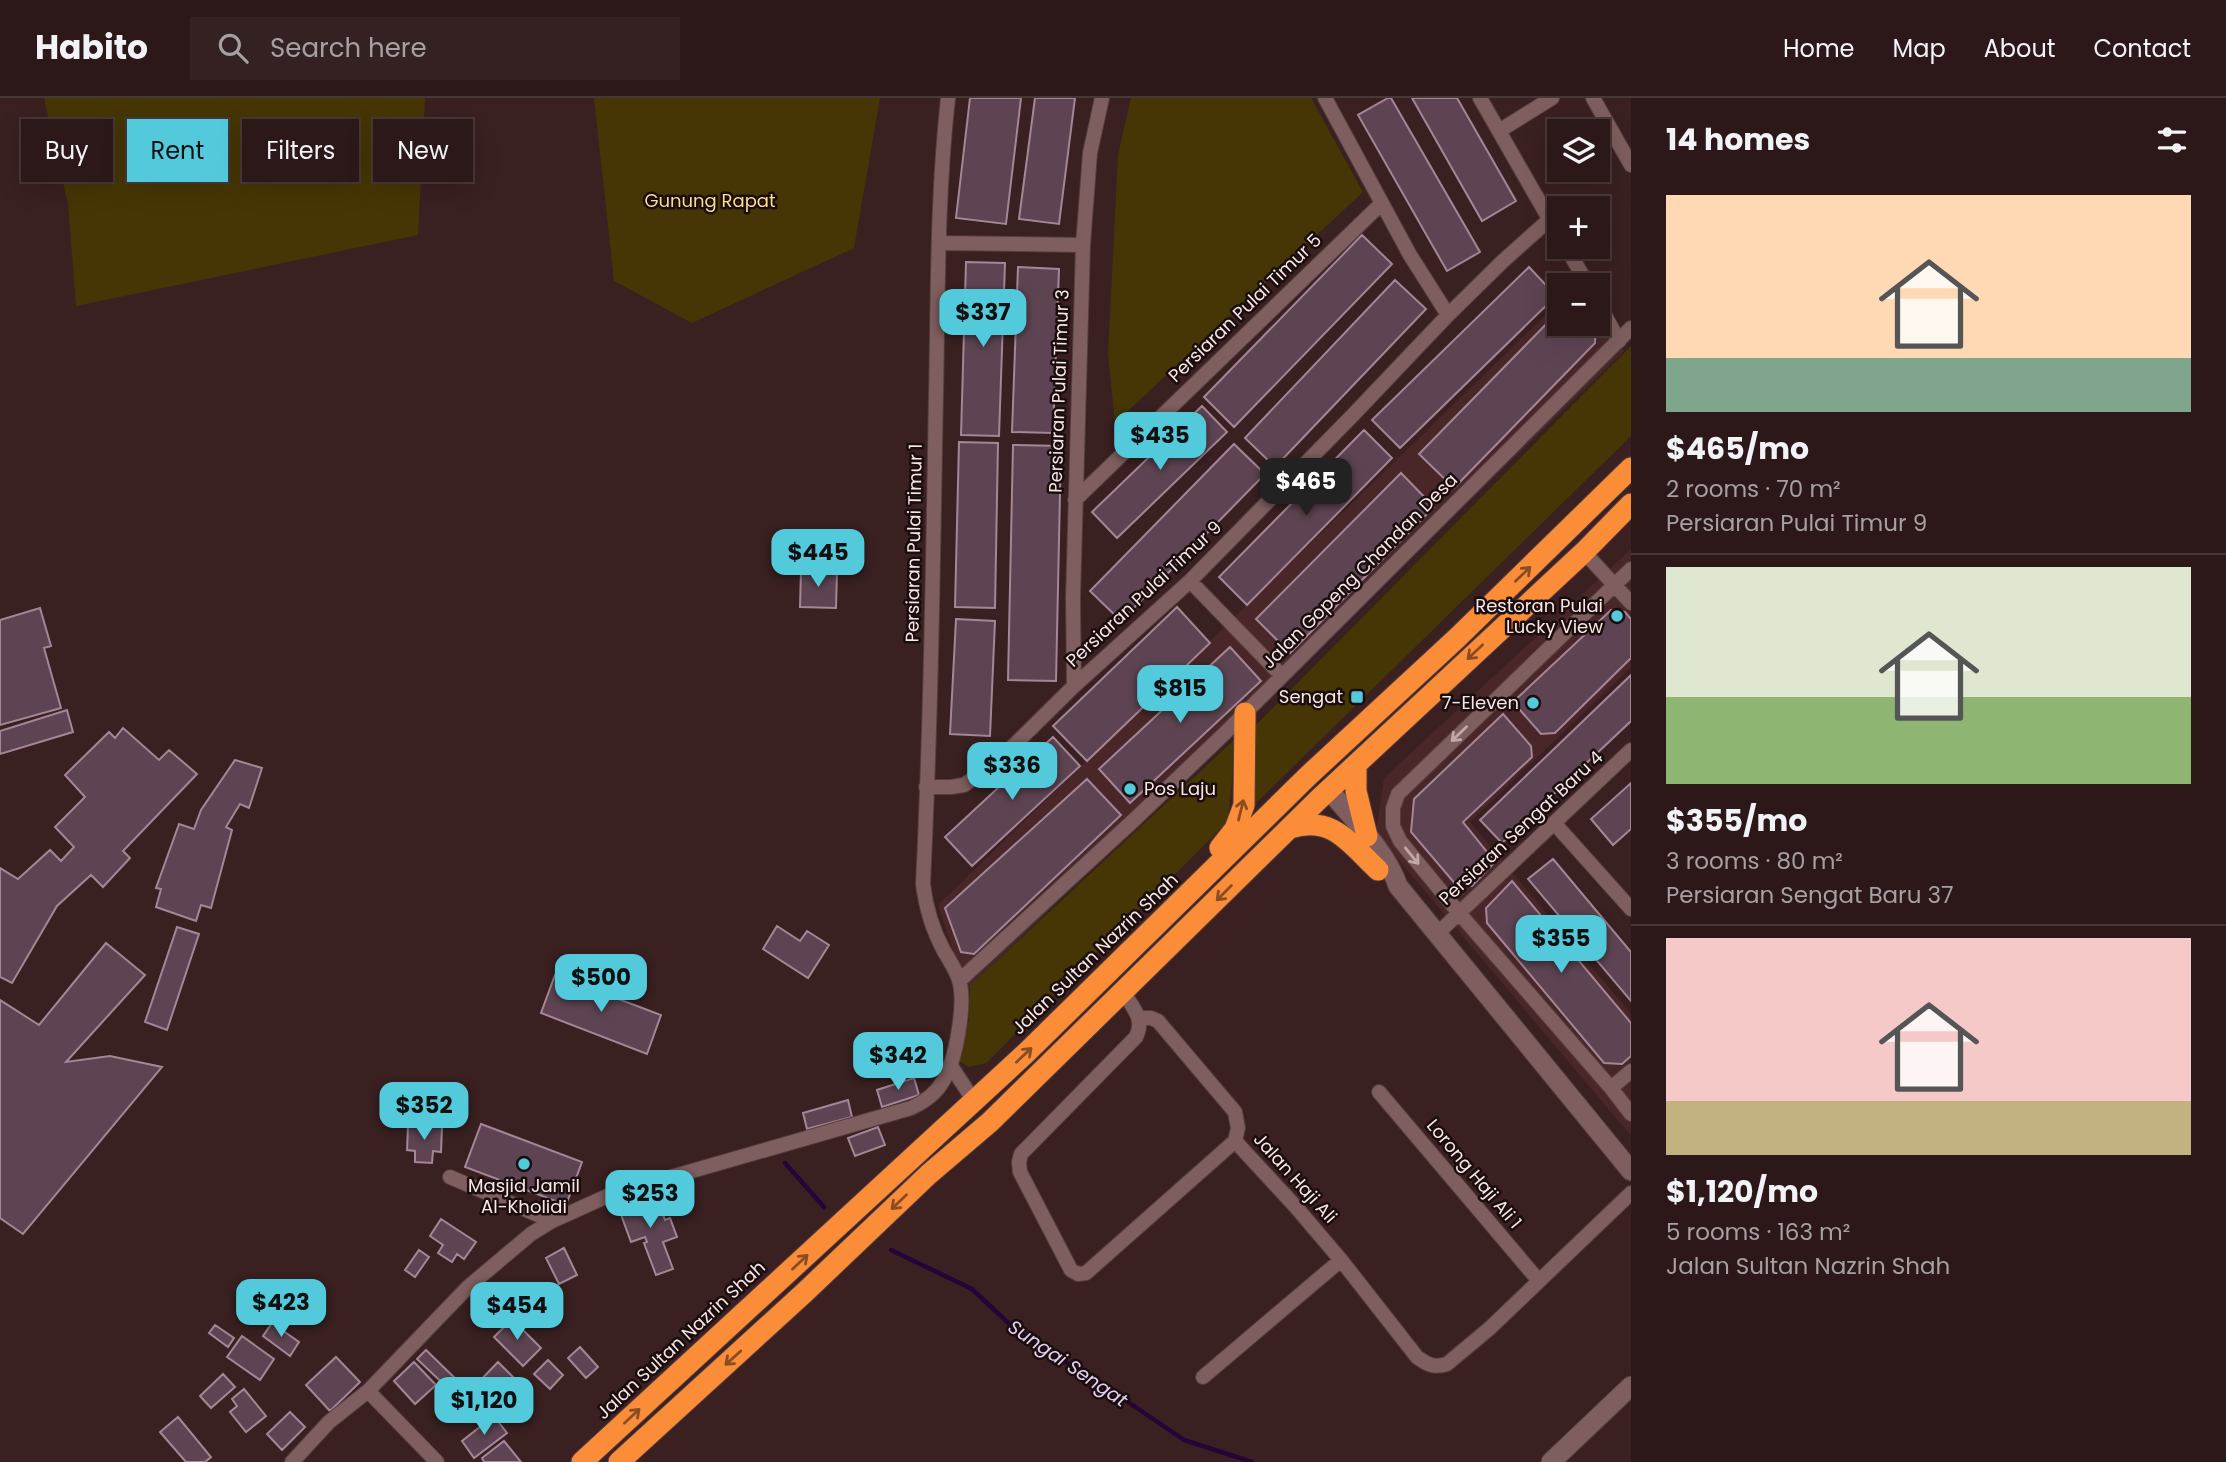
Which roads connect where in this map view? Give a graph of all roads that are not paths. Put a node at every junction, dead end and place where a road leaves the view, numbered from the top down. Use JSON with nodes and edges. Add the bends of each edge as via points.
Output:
{"nodes":[{"id":1,"x":948,"y":98,"type":"edge"},
{"id":2,"x":1102,"y":98,"type":"edge"},
{"id":3,"x":1325,"y":98,"type":"edge"},
{"id":4,"x":1480,"y":98,"type":"edge"},
{"id":5,"x":1552,"y":98,"type":"edge"},
{"id":6,"x":1592,"y":98,"type":"edge"},
{"id":7,"x":1499,"y":131,"type":"junction"},
{"id":8,"x":1631,"y":165,"type":"edge"},
{"id":9,"x":1382,"y":204,"type":"junction"},
{"id":10,"x":1547,"y":214,"type":"edge"},
{"id":11,"x":1547,"y":222,"type":"edge"},
{"id":12,"x":939,"y":243,"type":"junction"},
{"id":13,"x":1083,"y":245,"type":"junction"},
{"id":14,"x":1448,"y":315,"type":"junction"},
{"id":15,"x":1610,"y":325,"type":"edge"},
{"id":16,"x":1631,"y":328,"type":"edge"},
{"id":17,"x":1619,"y":341,"type":"junction"},
{"id":18,"x":1631,"y":468,"type":"edge"},
{"id":19,"x":1076,"y":500,"type":"junction"},
{"id":20,"x":1631,"y":504,"type":"edge"},
{"id":21,"x":1584,"y":552,"type":"junction"},
{"id":22,"x":1631,"y":569,"type":"edge"},
{"id":23,"x":1190,"y":581,"type":"junction"},
{"id":24,"x":1614,"y":584,"type":"junction"},
{"id":25,"x":1631,"y":603,"type":"edge"},
{"id":26,"x":1457,"y":638,"type":"junction"},
{"id":27,"x":1282,"y":676,"type":"junction"},
{"id":28,"x":1074,"y":686,"type":"junction"},
{"id":29,"x":1245,"y":712,"type":"junction"},
{"id":30,"x":1631,"y":750,"type":"edge"},
{"id":31,"x":1356,"y":765,"type":"junction"},
{"id":32,"x":926,"y":787,"type":"junction"},
{"id":33,"x":1322,"y":792,"type":"junction"},
{"id":34,"x":1555,"y":824,"type":"junction"},
{"id":35,"x":1290,"y":828,"type":"junction"},
{"id":36,"x":1367,"y":836,"type":"junction"},
{"id":37,"x":1378,"y":870,"type":"junction"},
{"id":38,"x":1398,"y":886,"type":"junction"},
{"id":39,"x":1195,"y":888,"type":"junction"},
{"id":40,"x":1631,"y":909,"type":"edge"},
{"id":41,"x":1459,"y":913,"type":"junction"},
{"id":42,"x":1437,"y":933,"type":"junction"},
{"id":43,"x":960,"y":981,"type":"junction"},
{"id":44,"x":1124,"y":993,"type":"junction"},
{"id":45,"x":1139,"y":1018,"type":"junction"},
{"id":46,"x":1051,"y":1064,"type":"junction"},
{"id":47,"x":951,"y":1066,"type":"junction"},
{"id":48,"x":1631,"y":1070,"type":"edge"},
{"id":49,"x":1611,"y":1088,"type":"junction"},
{"id":50,"x":1379,"y":1092,"type":"dead end"},
{"id":51,"x":974,"y":1101,"type":"junction"},
{"id":52,"x":1631,"y":1114,"type":"edge"},
{"id":53,"x":1236,"y":1141,"type":"junction"},
{"id":54,"x":1631,"y":1171,"type":"edge"},
{"id":55,"x":929,"y":1174,"type":"junction"},
{"id":56,"x":450,"y":1177,"type":"dead end"},
{"id":57,"x":1631,"y":1194,"type":"edge"},
{"id":58,"x":552,"y":1221,"type":"junction"},
{"id":59,"x":1340,"y":1260,"type":"junction"},
{"id":60,"x":1539,"y":1281,"type":"junction"},
{"id":61,"x":1203,"y":1377,"type":"dead end"},
{"id":62,"x":1631,"y":1386,"type":"edge"},
{"id":63,"x":368,"y":1391,"type":"junction"},
{"id":64,"x":292,"y":1462,"type":"edge"},
{"id":65,"x":437,"y":1462,"type":"edge"},
{"id":66,"x":582,"y":1462,"type":"edge"},
{"id":67,"x":619,"y":1462,"type":"edge"},
{"id":68,"x":1551,"y":1462,"type":"edge"}],
"edges":[{"from":1,"to":12,"type":"street","name":"Persiaran Pulai Timur 1"},
{"from":2,"to":13,"type":"street","name":"Persiaran Pulai Timur 3","via":[[1090,153]]},
{"from":3,"to":9,"type":"street"},
{"from":4,"to":7,"type":"street"},
{"from":5,"to":7,"type":"street"},
{"from":6,"to":8,"type":"street"},
{"from":7,"to":10,"type":"street"},
{"from":9,"to":14,"type":"street"},
{"from":9,"to":19,"type":"street","name":"Persiaran Pulai Timur 5"},
{"from":11,"to":14,"type":"street","name":"Persiaran Pulai Timur 9"},
{"from":12,"to":13,"type":"street"},
{"from":12,"to":32,"type":"street","name":"Persiaran Pulai Timur 1"},
{"from":13,"to":19,"type":"street","name":"Persiaran Pulai Timur 3"},
{"from":14,"to":23,"type":"street","name":"Persiaran Pulai Timur 9"},
{"from":15,"to":17,"type":"street"},
{"from":16,"to":17,"type":"street","name":"Jalan Gopeng Chandan Desa"},
{"from":17,"to":27,"type":"street","name":"Jalan Gopeng Chandan Desa"},
{"from":26,"to":18,"type":"highway","name":"Jalan Sultan Nazrin Shah","one_way":true},
{"from":19,"to":28,"type":"street","name":"Persiaran Pulai Timur 3"},
{"from":20,"to":21,"type":"highway"},
{"from":21,"to":24,"type":"street"},
{"from":21,"to":31,"type":"highway","one_way":true},
{"from":22,"to":24,"type":"street"},
{"from":23,"to":27,"type":"street"},
{"from":23,"to":28,"type":"street","name":"Persiaran Pulai Timur 9"},
{"from":24,"to":25,"type":"street"},
{"from":24,"to":41,"type":"street","one_way":true,"via":[[1398,794],[1393,808],[1400,841]]},
{"from":26,"to":33,"type":"highway","via":[[1425,678],[1335,767]]},
{"from":26,"to":39,"type":"highway","name":"Jalan Sultan Nazrin Shah"},
{"from":27,"to":29,"type":"street","name":"Jalan Gopeng Chandan Desa"},
{"from":28,"to":32,"type":"street","name":"Persiaran Pulai Timur 9","via":[[978,776],[964,785]]},
{"from":39,"to":29,"type":"highway","one_way":true,"via":[[1241,817]]},
{"from":29,"to":43,"type":"street","name":"Jalan Gopeng Chandan Desa"},
{"from":30,"to":34,"type":"street","name":"Persiaran Sengat Baru 4"},
{"from":31,"to":33,"type":"highway"},
{"from":31,"to":36,"type":"highway","via":[[1356,790]]},
{"from":32,"to":43,"type":"street","name":"Persiaran Pulai Timur 1","via":[[926,907]]},
{"from":33,"to":35,"type":"highway"},
{"from":33,"to":36,"type":"street"},
{"from":33,"to":37,"type":"street"},
{"from":33,"to":39,"type":"highway","via":[[1297,802],[1232,865]]},
{"from":34,"to":40,"type":"street"},
{"from":34,"to":41,"type":"street","name":"Persiaran Sengat Baru 4"},
{"from":35,"to":37,"type":"highway","via":[[1305,823],[1324,825],[1338,832]]},
{"from":35,"to":44,"type":"highway","one_way":true},
{"from":36,"to":38,"type":"street"},
{"from":37,"to":38,"type":"street","via":[[1386,881]]},
{"from":38,"to":42,"type":"street"},
{"from":51,"to":39,"type":"highway","name":"Jalan Sultan Nazrin Shah","one_way":true},
{"from":41,"to":42,"type":"street","name":"Persiaran Sengat Baru 4"},
{"from":41,"to":49,"type":"street"},
{"from":42,"to":54,"type":"street"},
{"from":43,"to":47,"type":"street","via":[[961,1008]]},
{"from":44,"to":45,"type":"street"},
{"from":44,"to":46,"type":"highway"},
{"from":45,"to":53,"type":"street","via":[[1158,1021],[1235,1112]]},
{"from":45,"to":53,"type":"street","name":"Jalan Haji Ali","via":[[1141,1028],[1136,1037],[1018,1162],[1071,1270],[1086,1273]]},
{"from":46,"to":51,"type":"highway","via":[[1037,1069],[999,1101]]},
{"from":46,"to":55,"type":"highway"},
{"from":47,"to":51,"type":"street"},
{"from":47,"to":58,"type":"street","via":[[934,1093],[911,1108],[612,1194]]},
{"from":48,"to":49,"type":"street"},
{"from":49,"to":52,"type":"street"},
{"from":50,"to":60,"type":"street","name":"Lorong Haji Ali 1"},
{"from":51,"to":55,"type":"highway","via":[[958,1137],[936,1157]]},
{"from":66,"to":51,"type":"highway","name":"Jalan Sultan Nazrin Shah","one_way":true},
{"from":53,"to":59,"type":"street","name":"Jalan Haji Ali"},
{"from":55,"to":67,"type":"highway","one_way":true},
{"from":56,"to":58,"type":"street"},
{"from":57,"to":60,"type":"street","name":"Jalan Haji Ali"},
{"from":58,"to":63,"type":"street","via":[[468,1287]]},
{"from":59,"to":60,"type":"street","name":"Jalan Haji Ali","via":[[1417,1357],[1439,1367],[1490,1328]]},
{"from":59,"to":61,"type":"street"},
{"from":62,"to":68,"type":"street"},
{"from":63,"to":64,"type":"street","via":[[329,1422]]},
{"from":63,"to":65,"type":"street"}]}
